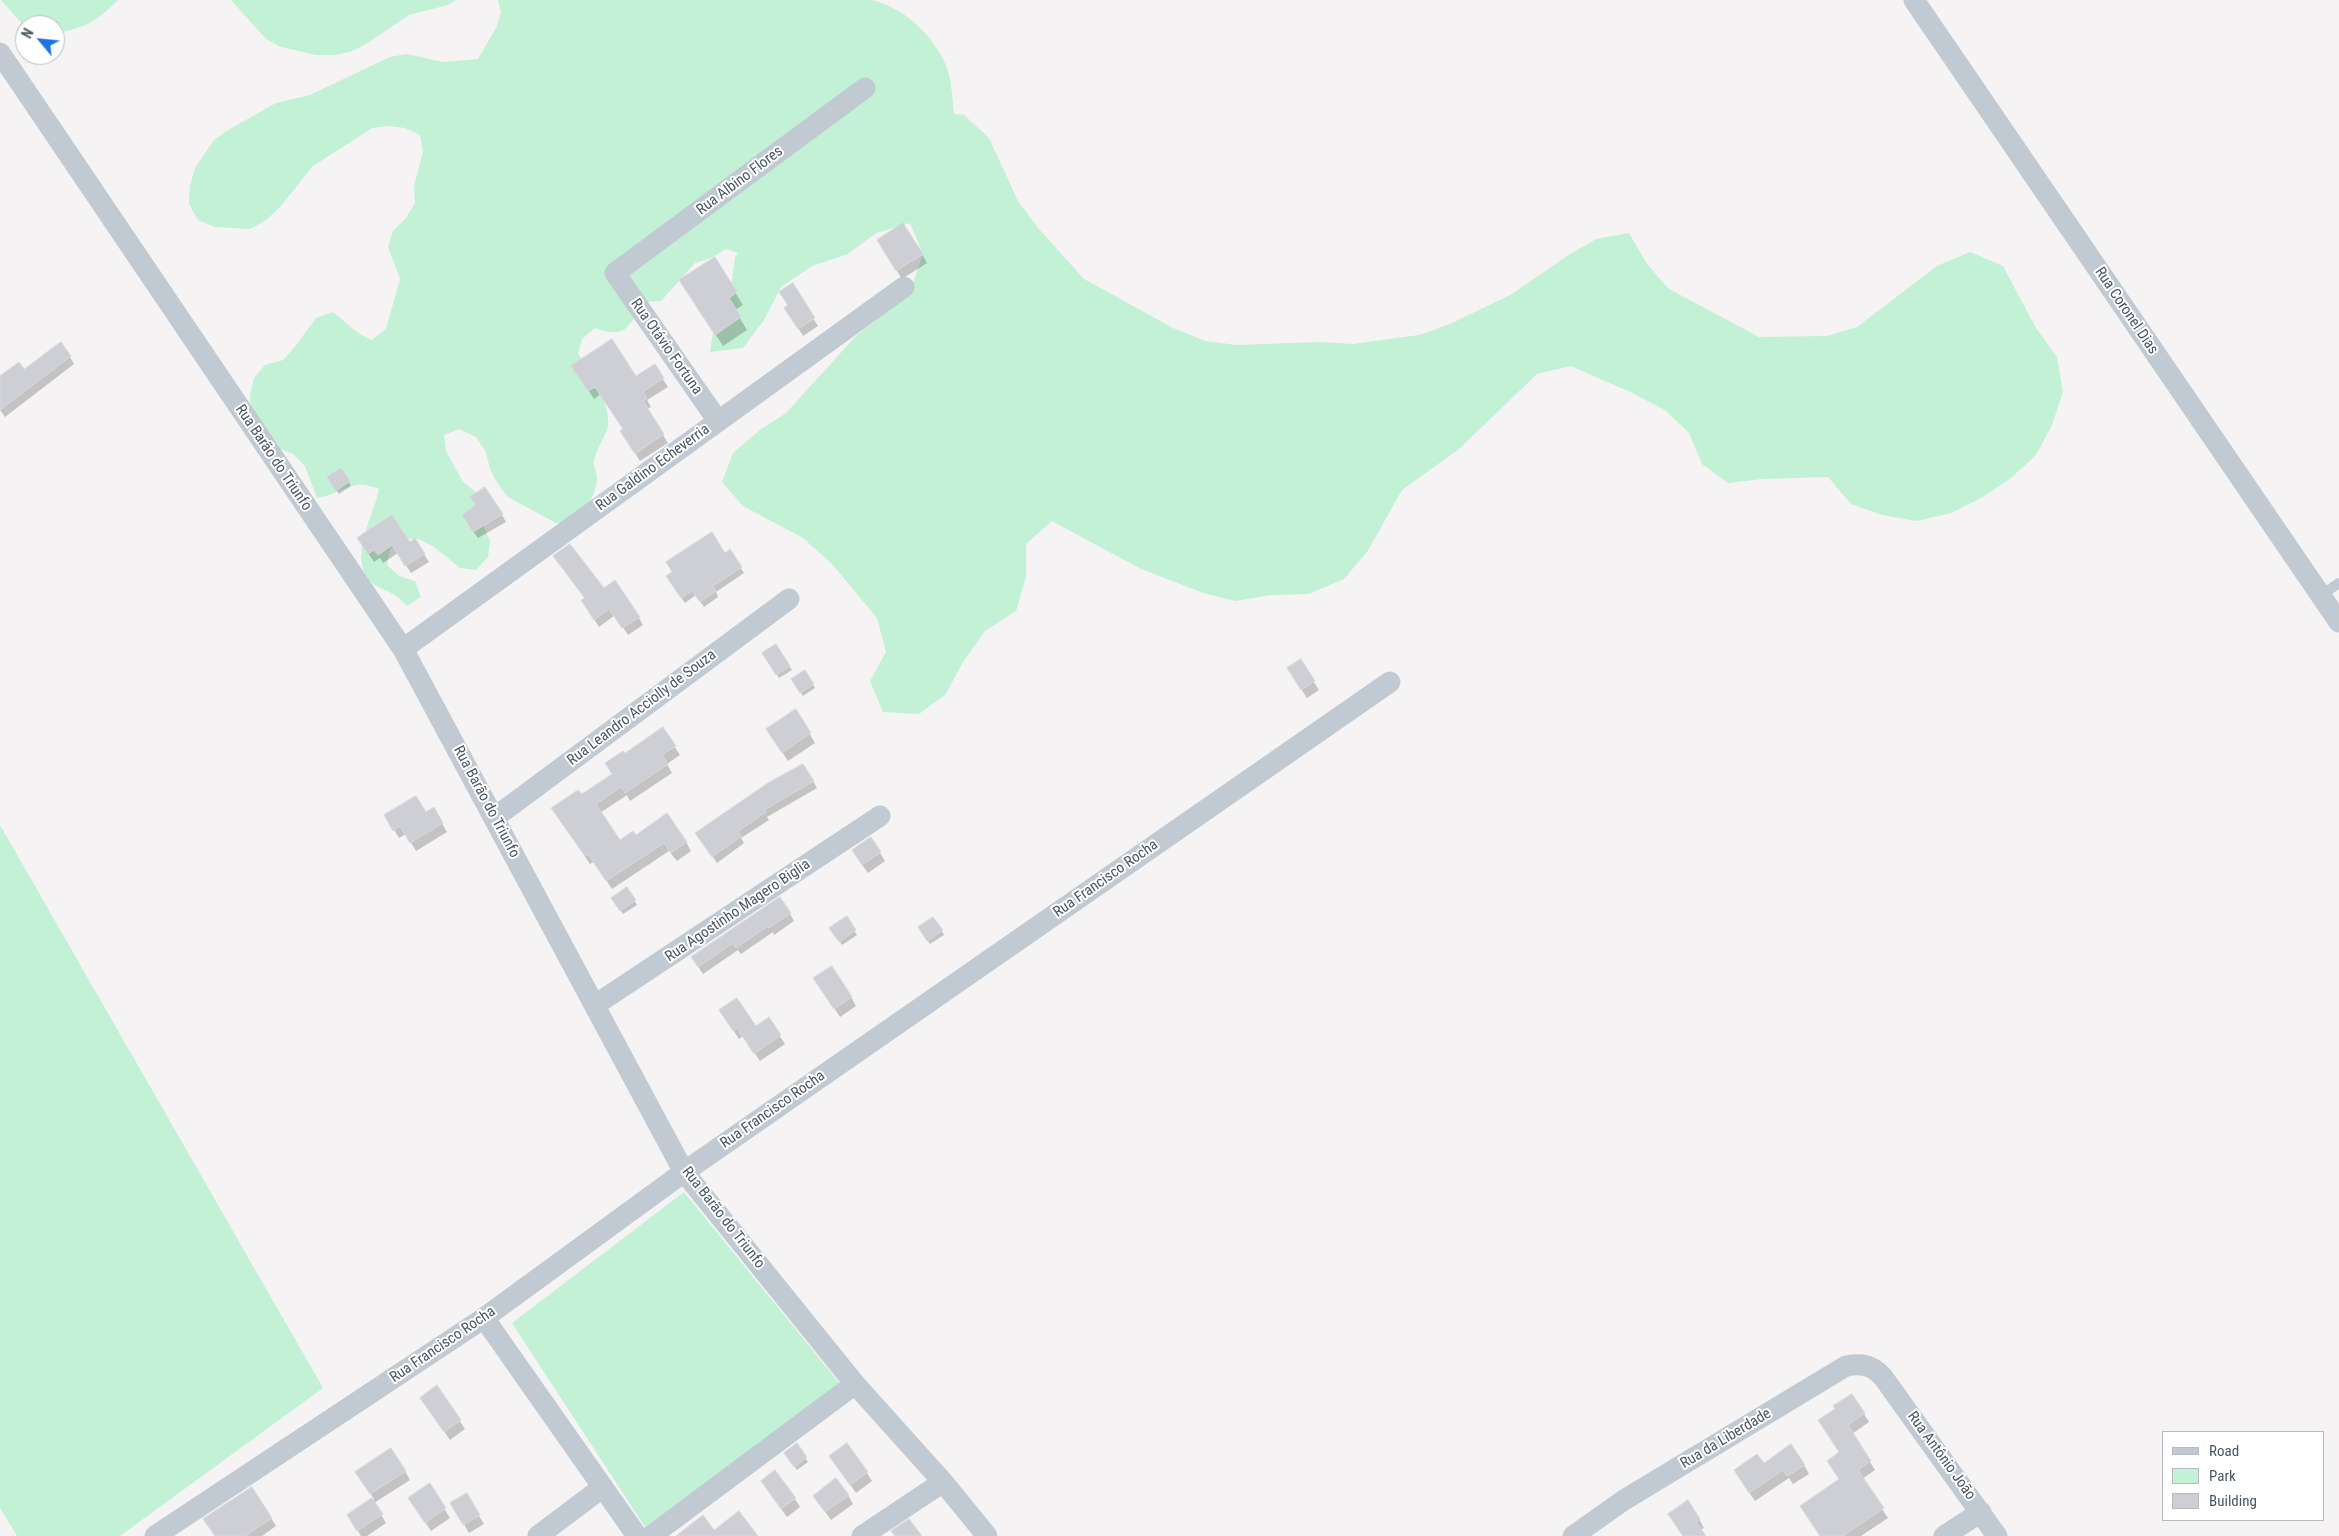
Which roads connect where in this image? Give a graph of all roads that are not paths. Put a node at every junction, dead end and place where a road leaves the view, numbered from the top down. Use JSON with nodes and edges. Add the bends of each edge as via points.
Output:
{"nodes":[{"id":1,"x":1914,"y":0,"type":"edge"},
{"id":2,"x":0,"y":53,"type":"edge"},
{"id":3,"x":864,"y":88,"type":"dead end"},
{"id":4,"x":615,"y":273,"type":"joint"},
{"id":5,"x":904,"y":287,"type":"dead end"},
{"id":6,"x":718,"y":421,"type":"junction"},
{"id":7,"x":2339,"y":583,"type":"edge"},
{"id":8,"x":2320,"y":596,"type":"junction"},
{"id":9,"x":789,"y":599,"type":"dead end"},
{"id":10,"x":2339,"y":622,"type":"edge"},
{"id":11,"x":402,"y":649,"type":"junction"},
{"id":12,"x":1390,"y":682,"type":"dead end"},
{"id":13,"x":880,"y":816,"type":"dead end"},
{"id":14,"x":494,"y":818,"type":"junction"},
{"id":15,"x":595,"y":1005,"type":"junction"},
{"id":16,"x":684,"y":1172,"type":"junction"},
{"id":17,"x":484,"y":1318,"type":"junction"},
{"id":18,"x":1883,"y":1377,"type":"joint"},
{"id":19,"x":855,"y":1384,"type":"junction"},
{"id":20,"x":943,"y":1482,"type":"junction"},
{"id":21,"x":603,"y":1487,"type":"junction"},
{"id":22,"x":1981,"y":1512,"type":"junction"},
{"id":23,"x":155,"y":1536,"type":"edge"},
{"id":24,"x":538,"y":1536,"type":"edge"},
{"id":25,"x":637,"y":1536,"type":"edge"},
{"id":26,"x":651,"y":1536,"type":"edge"},
{"id":27,"x":862,"y":1536,"type":"edge"},
{"id":28,"x":987,"y":1536,"type":"edge"},
{"id":29,"x":1573,"y":1536,"type":"edge"},
{"id":30,"x":1944,"y":1536,"type":"edge"},
{"id":31,"x":1998,"y":1536,"type":"edge"}],
"edges":[{"from":1,"to":8,"type":"street","name":"Rua Coronel Dias"},
{"from":2,"to":11,"type":"street","name":"Rua Barão do Triunfo"},
{"from":3,"to":4,"type":"street","name":"Rua Albino Flores"},
{"from":4,"to":6,"type":"street","name":"Rua Otávio Fortuna"},
{"from":5,"to":6,"type":"street","name":"Rua Galdino Echeverria"},
{"from":6,"to":11,"type":"street","name":"Rua Galdino Echeverria"},
{"from":7,"to":8,"type":"lane"},
{"from":8,"to":10,"type":"street","name":"Rua Coronel Dias"},
{"from":9,"to":14,"type":"street","name":"Rua Leandro Acciolly de Souza"},
{"from":11,"to":14,"type":"street","name":"Rua Barão do Triunfo"},
{"from":12,"to":16,"type":"street","name":"Rua Francisco Rocha"},
{"from":13,"to":15,"type":"street","name":"Rua Agostinho Magero Biglia"},
{"from":14,"to":15,"type":"street","name":"Rua Barão do Triunfo"},
{"from":15,"to":16,"type":"street","name":"Rua Barão do Triunfo"},
{"from":16,"to":17,"type":"street","name":"Rua Francisco Rocha"},
{"from":16,"to":19,"type":"street","name":"Rua Barão do Triunfo"},
{"from":17,"to":21,"type":"street"},
{"from":17,"to":23,"type":"street","name":"Rua Francisco Rocha"},
{"from":18,"to":22,"type":"street","name":"Rua Antônio João"},
{"from":18,"to":29,"type":"street","name":"Rua da Liberdade","via":[[1876,1369],[1865,1365],[1846,1366],[1624,1500]]},
{"from":19,"to":20,"type":"street","name":"Rua Barão do Triunfo"},
{"from":19,"to":26,"type":"street"},
{"from":20,"to":27,"type":"street"},
{"from":20,"to":28,"type":"street","name":"Rua Barão do Triunfo"},
{"from":21,"to":24,"type":"street"},
{"from":21,"to":25,"type":"street"},
{"from":22,"to":30,"type":"street"},
{"from":22,"to":31,"type":"street","name":"Rua Antônio João"}]}
